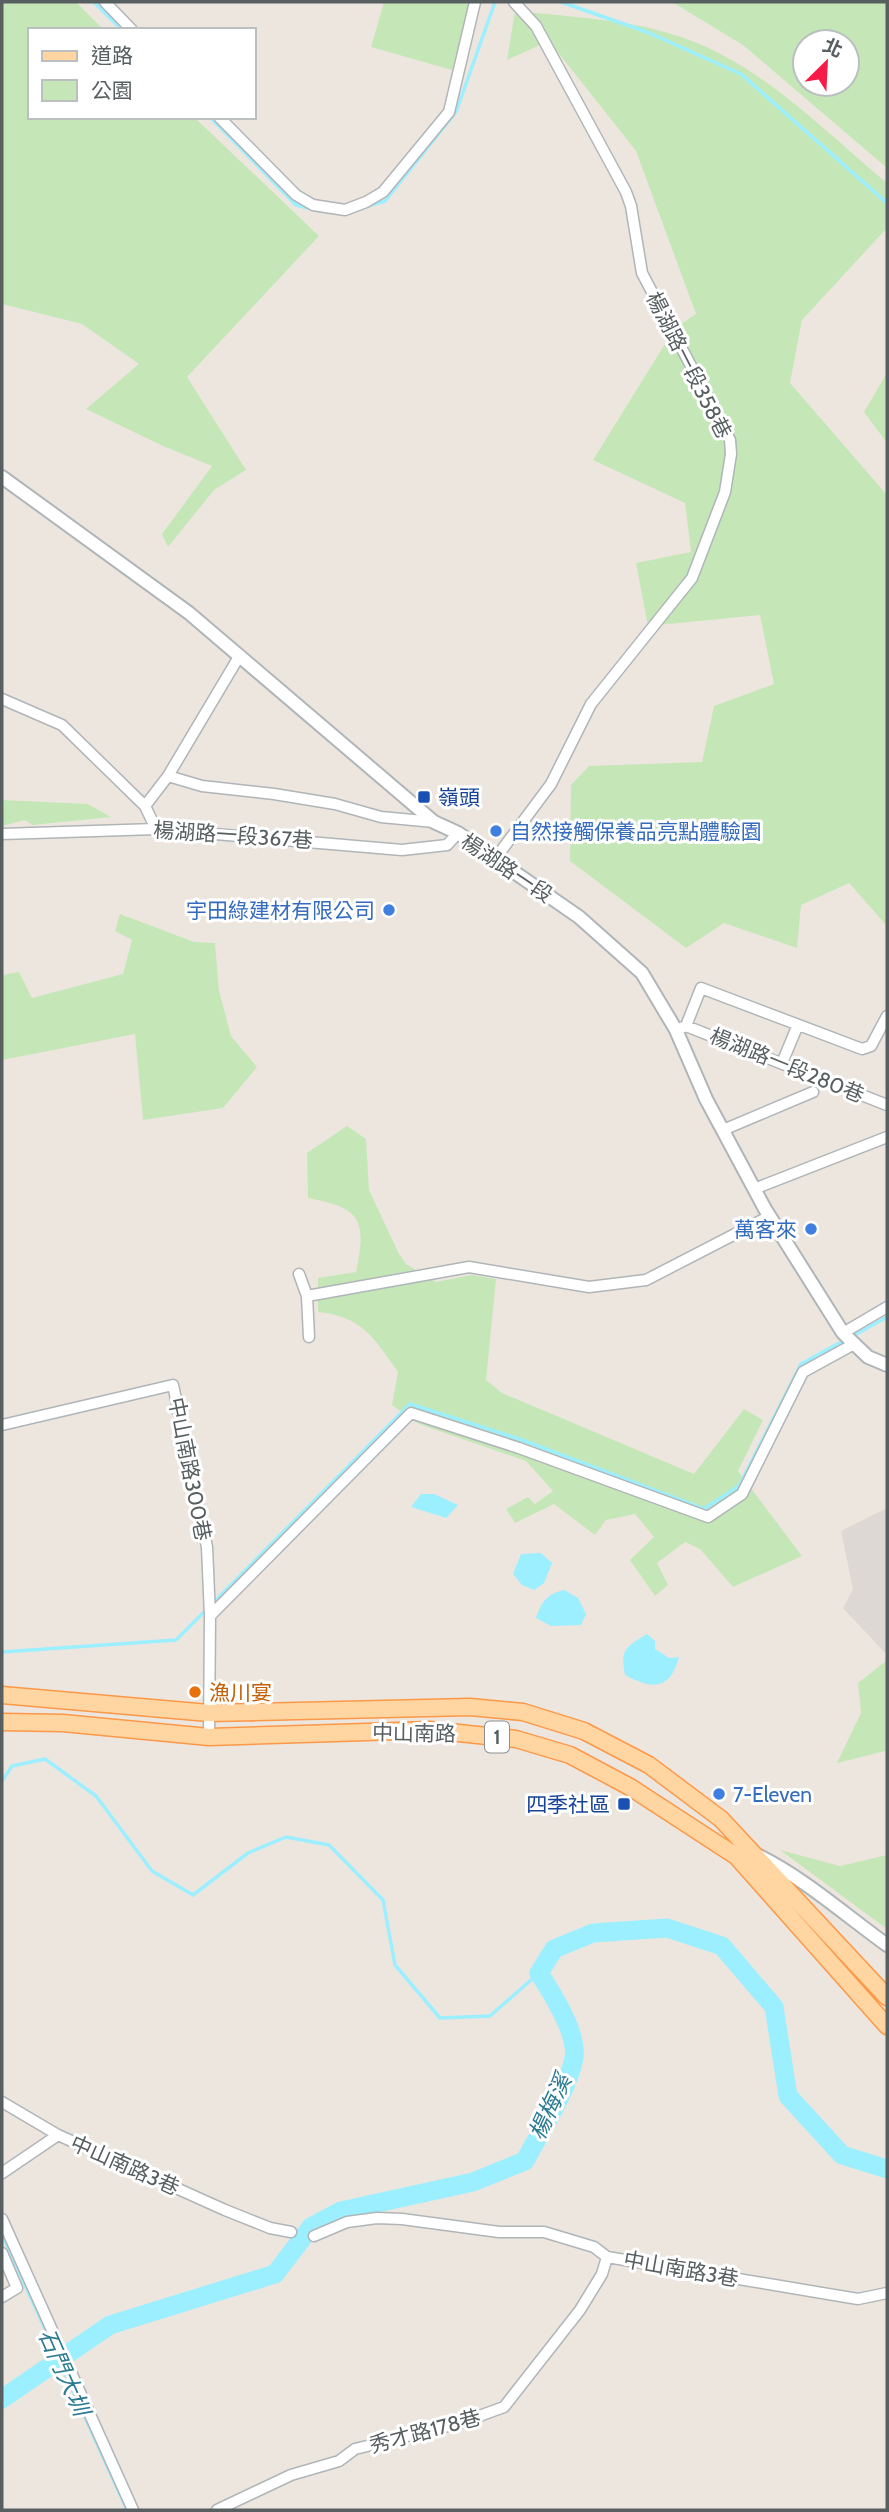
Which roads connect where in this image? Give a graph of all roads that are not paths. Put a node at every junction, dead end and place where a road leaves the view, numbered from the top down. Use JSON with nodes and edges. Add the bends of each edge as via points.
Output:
{"nodes":[{"id":1,"x":105,"y":2,"type":"edge"},
{"id":2,"x":475,"y":2,"type":"edge"},
{"id":3,"x":514,"y":2,"type":"edge"},
{"id":4,"x":130,"y":28,"type":"edge"},
{"id":5,"x":221,"y":119,"type":"edge"},
{"id":6,"x":2,"y":477,"type":"edge"},
{"id":7,"x":240,"y":656,"type":"junction"},
{"id":8,"x":2,"y":699,"type":"edge"},
{"id":9,"x":168,"y":776,"type":"junction"},
{"id":10,"x":145,"y":806,"type":"junction"},
{"id":11,"x":434,"y":822,"type":"junction"},
{"id":12,"x":156,"y":829,"type":"junction"},
{"id":13,"x":457,"y":833,"type":"junction"},
{"id":14,"x":2,"y":834,"type":"edge"},
{"id":15,"x":495,"y":859,"type":"junction"},
{"id":16,"x":887,"y":1016,"type":"edge"},
{"id":17,"x":797,"y":1027,"type":"junction"},
{"id":18,"x":681,"y":1028,"type":"junction"},
{"id":19,"x":782,"y":1063,"type":"junction"},
{"id":20,"x":813,"y":1092,"type":"dead end"},
{"id":21,"x":887,"y":1105,"type":"edge"},
{"id":22,"x":723,"y":1130,"type":"junction"},
{"id":23,"x":887,"y":1137,"type":"edge"},
{"id":24,"x":754,"y":1189,"type":"junction"},
{"id":25,"x":771,"y":1216,"type":"junction"},
{"id":26,"x":299,"y":1274,"type":"dead end"},
{"id":27,"x":307,"y":1296,"type":"junction"},
{"id":28,"x":887,"y":1307,"type":"edge"},
{"id":29,"x":309,"y":1337,"type":"dead end"},
{"id":30,"x":849,"y":1339,"type":"junction"},
{"id":31,"x":887,"y":1365,"type":"edge"},
{"id":32,"x":2,"y":1425,"type":"edge"},
{"id":33,"x":209,"y":1610,"type":"junction"},
{"id":34,"x":2,"y":1695,"type":"edge"},
{"id":35,"x":209,"y":1713,"type":"junction"},
{"id":36,"x":2,"y":1722,"type":"edge"},
{"id":37,"x":209,"y":1737,"type":"junction"},
{"id":38,"x":736,"y":1856,"type":"junction"},
{"id":39,"x":758,"y":1856,"type":"junction"},
{"id":40,"x":887,"y":1945,"type":"edge"},
{"id":41,"x":887,"y":1997,"type":"edge"},
{"id":42,"x":887,"y":2026,"type":"edge"},
{"id":43,"x":2,"y":2102,"type":"edge"},
{"id":44,"x":58,"y":2135,"type":"junction"},
{"id":45,"x":2,"y":2174,"type":"edge"},
{"id":46,"x":2,"y":2220,"type":"edge"},
{"id":47,"x":291,"y":2232,"type":"dead end"},
{"id":48,"x":314,"y":2236,"type":"dead end"},
{"id":49,"x":2,"y":2253,"type":"edge"},
{"id":50,"x":607,"y":2257,"type":"junction"},
{"id":51,"x":887,"y":2293,"type":"edge"},
{"id":52,"x":2,"y":2297,"type":"edge"},
{"id":53,"x":133,"y":2510,"type":"edge"},
{"id":54,"x":217,"y":2510,"type":"edge"}],
"edges":[{"from":1,"to":4,"type":"street"},
{"from":2,"to":5,"type":"street","via":[[449,112],[383,191],[366,202],[345,210],[313,205],[296,195]]},
{"from":3,"to":15,"type":"street","name":"楊湖路一段358巷","via":[[536,26],[626,192],[642,273],[730,440],[732,454],[725,492],[692,578],[591,704],[551,784]]},
{"from":6,"to":7,"type":"street","name":"楊湖路一段","via":[[189,613]]},
{"from":7,"to":9,"type":"street"},
{"from":7,"to":11,"type":"street","name":"楊湖路一段"},
{"from":8,"to":10,"type":"street","via":[[62,725]]},
{"from":9,"to":10,"type":"street"},
{"from":9,"to":11,"type":"street","via":[[202,786],[335,804],[381,817]]},
{"from":10,"to":12,"type":"street"},
{"from":11,"to":13,"type":"street","name":"楊湖路一段"},
{"from":12,"to":13,"type":"street","name":"楊湖路一段367巷","via":[[402,850],[447,845]]},
{"from":12,"to":14,"type":"street","name":"楊湖路一段367巷"},
{"from":13,"to":15,"type":"street","name":"楊湖路一段"},
{"from":15,"to":18,"type":"street","name":"楊湖路一段","via":[[625,955]]},
{"from":16,"to":17,"type":"street","name":"楊湖路一段280巷","via":[[871,1046],[862,1049]]},
{"from":17,"to":18,"type":"street","name":"楊湖路一段280巷","via":[[701,988]]},
{"from":17,"to":19,"type":"street"},
{"from":18,"to":19,"type":"street","name":"楊湖路一段280巷"},
{"from":18,"to":22,"type":"street","name":"楊湖路一段"},
{"from":19,"to":21,"type":"street","name":"楊湖路一段280巷"},
{"from":20,"to":22,"type":"street"},
{"from":22,"to":24,"type":"street","name":"楊湖路一段"},
{"from":23,"to":24,"type":"street"},
{"from":24,"to":25,"type":"street","name":"楊湖路一段"},
{"from":25,"to":27,"type":"street","via":[[646,1280],[589,1287],[469,1267]]},
{"from":25,"to":30,"type":"street","name":"楊湖路一段"},
{"from":26,"to":27,"type":"street"},
{"from":27,"to":29,"type":"street"},
{"from":28,"to":30,"type":"street"},
{"from":30,"to":31,"type":"street","name":"楊湖路一段","via":[[868,1357]]},
{"from":30,"to":33,"type":"street","via":[[803,1372],[742,1494],[708,1517],[411,1413]]},
{"from":32,"to":33,"type":"street","name":"中山南路300巷","via":[[173,1385],[207,1547]]},
{"from":33,"to":35,"type":"street"},
{"from":34,"to":35,"type":"main road","name":"中山南路","number":"1"},
{"from":35,"to":37,"type":"street"},
{"from":35,"to":39,"type":"main road","name":"中山南路","number":"1","via":[[470,1707],[523,1712],[584,1731],[649,1765],[721,1819]]},
{"from":36,"to":37,"type":"main road","name":"中山南路","number":"1"},
{"from":37,"to":38,"type":"main road","name":"中山南路","number":"1","via":[[430,1730],[516,1739],[569,1755],[630,1787]]},
{"from":38,"to":39,"type":"street"},
{"from":38,"to":42,"type":"main road","name":"中山南路","number":"1"},
{"from":39,"to":40,"type":"street","via":[[796,1874]]},
{"from":39,"to":41,"type":"main road","name":"中山南路","number":"1"},
{"from":43,"to":44,"type":"street","name":"中山南路3巷"},
{"from":44,"to":45,"type":"street"},
{"from":44,"to":47,"type":"street","name":"中山南路3巷","via":[[225,2210]]},
{"from":46,"to":53,"type":"street"},
{"from":48,"to":50,"type":"street","name":"中山南路3巷","via":[[347,2222],[402,2219],[499,2232],[544,2232],[594,2246]]},
{"from":49,"to":52,"type":"street","via":[[17,2288]]},
{"from":50,"to":51,"type":"street","name":"中山南路3巷","via":[[858,2299]]},
{"from":50,"to":54,"type":"street","name":"秀才路178巷","via":[[580,2310],[504,2407],[355,2449],[339,2461],[291,2475]]}]}
